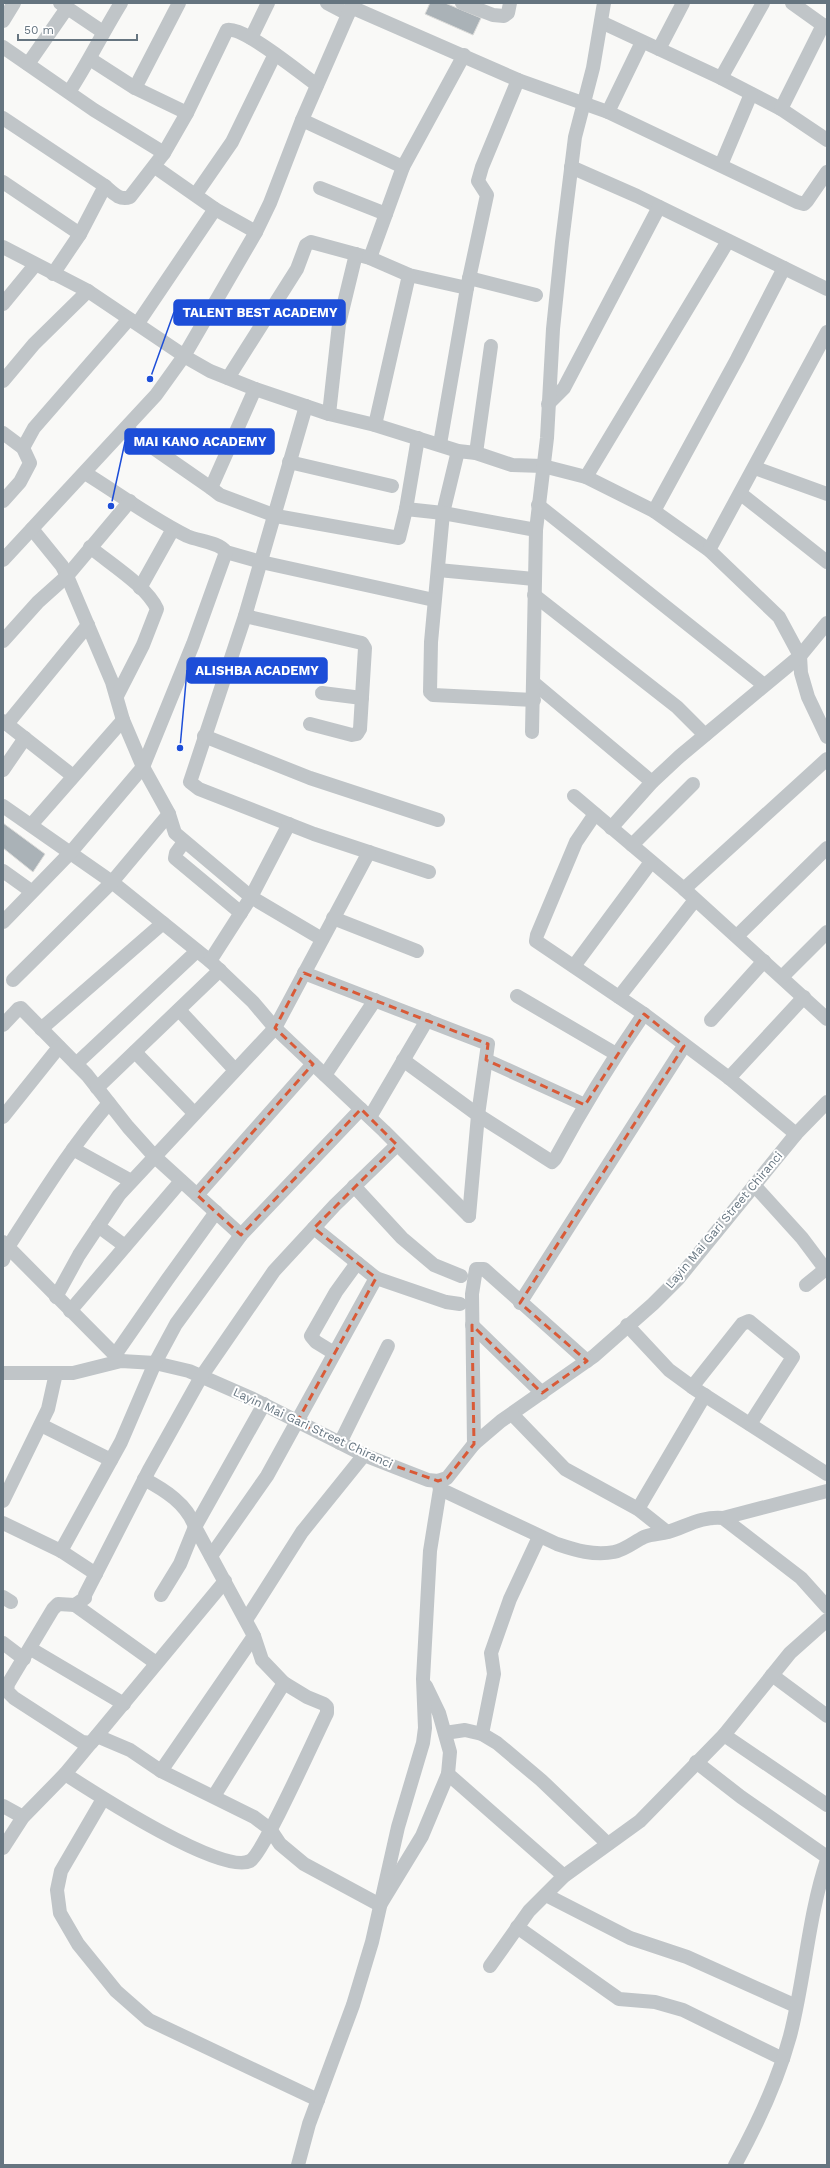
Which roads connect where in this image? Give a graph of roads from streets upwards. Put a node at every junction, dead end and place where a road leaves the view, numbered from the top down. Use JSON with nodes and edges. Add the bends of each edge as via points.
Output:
{"nodes":[{"id":1,"x":14,"y":3,"type":"edge"},
{"id":2,"x":121,"y":3,"type":"edge"},
{"id":3,"x":179,"y":3,"type":"edge"},
{"id":4,"x":268,"y":3,"type":"edge"},
{"id":5,"x":327,"y":3,"type":"edge"},
{"id":6,"x":462,"y":3,"type":"edge"},
{"id":7,"x":510,"y":3,"type":"edge"},
{"id":8,"x":604,"y":3,"type":"edge"},
{"id":9,"x":684,"y":3,"type":"edge"},
{"id":10,"x":763,"y":3,"type":"edge"},
{"id":11,"x":792,"y":3,"type":"edge"},
{"id":12,"x":64,"y":6,"type":"edge"},
{"id":13,"x":351,"y":8,"type":"edge"},
{"id":14,"x":3,"y":21,"type":"edge"},
{"id":15,"x":601,"y":22,"type":"junction"},
{"id":16,"x":825,"y":27,"type":"edge"},
{"id":17,"x":103,"y":32,"type":"junction"},
{"id":18,"x":251,"y":38,"type":"junction"},
{"id":19,"x":642,"y":42,"type":"junction"},
{"id":20,"x":3,"y":47,"type":"edge"},
{"id":21,"x":659,"y":49,"type":"junction"},
{"id":22,"x":275,"y":54,"type":"junction"},
{"id":23,"x":464,"y":55,"type":"junction"},
{"id":24,"x":90,"y":60,"type":"junction"},
{"id":25,"x":28,"y":64,"type":"junction"},
{"id":26,"x":722,"y":78,"type":"junction"},
{"id":27,"x":518,"y":80,"type":"junction"},
{"id":28,"x":317,"y":85,"type":"junction"},
{"id":29,"x":134,"y":88,"type":"junction"},
{"id":30,"x":69,"y":92,"type":"junction"},
{"id":31,"x":751,"y":94,"type":"junction"},
{"id":32,"x":584,"y":105,"type":"junction"},
{"id":33,"x":781,"y":109,"type":"junction"},
{"id":34,"x":608,"y":112,"type":"junction"},
{"id":35,"x":187,"y":113,"type":"junction"},
{"id":36,"x":3,"y":118,"type":"edge"},
{"id":37,"x":302,"y":120,"type":"junction"},
{"id":38,"x":827,"y":140,"type":"edge"},
{"id":39,"x":164,"y":153,"type":"junction"},
{"id":40,"x":721,"y":165,"type":"junction"},
{"id":41,"x":155,"y":166,"type":"junction"},
{"id":42,"x":403,"y":167,"type":"junction"},
{"id":43,"x":571,"y":168,"type":"junction"},
{"id":44,"x":827,"y":172,"type":"edge"},
{"id":45,"x":3,"y":182,"type":"edge"},
{"id":46,"x":106,"y":186,"type":"junction"},
{"id":47,"x":320,"y":188,"type":"dead end"},
{"id":48,"x":196,"y":194,"type":"junction"},
{"id":49,"x":659,"y":207,"type":"junction"},
{"id":50,"x":215,"y":209,"type":"junction"},
{"id":51,"x":386,"y":214,"type":"junction"},
{"id":52,"x":256,"y":232,"type":"junction"},
{"id":53,"x":80,"y":234,"type":"junction"},
{"id":54,"x":728,"y":241,"type":"junction"},
{"id":55,"x":3,"y":247,"type":"edge"},
{"id":56,"x":356,"y":254,"type":"junction"},
{"id":57,"x":370,"y":258,"type":"junction"},
{"id":58,"x":35,"y":265,"type":"junction"},
{"id":59,"x":784,"y":268,"type":"junction"},
{"id":60,"x":53,"y":274,"type":"junction"},
{"id":61,"x":409,"y":275,"type":"junction"},
{"id":62,"x":468,"y":283,"type":"junction"},
{"id":63,"x":827,"y":289,"type":"edge"},
{"id":64,"x":88,"y":291,"type":"junction"},
{"id":65,"x":536,"y":295,"type":"dead end"},
{"id":66,"x":3,"y":304,"type":"edge"},
{"id":67,"x":134,"y":321,"type":"junction"},
{"id":68,"x":827,"y":332,"type":"edge"},
{"id":69,"x":491,"y":346,"type":"dead end"},
{"id":70,"x":184,"y":356,"type":"junction"},
{"id":71,"x":228,"y":378,"type":"junction"},
{"id":72,"x":3,"y":381,"type":"edge"},
{"id":73,"x":254,"y":389,"type":"junction"},
{"id":74,"x":548,"y":404,"type":"junction"},
{"id":75,"x":306,"y":406,"type":"junction"},
{"id":76,"x":329,"y":414,"type":"junction"},
{"id":77,"x":375,"y":425,"type":"junction"},
{"id":78,"x":126,"y":429,"type":"junction"},
{"id":79,"x":3,"y":433,"type":"edge"},
{"id":80,"x":418,"y":438,"type":"junction"},
{"id":81,"x":440,"y":444,"type":"junction"},
{"id":82,"x":23,"y":448,"type":"junction"},
{"id":83,"x":458,"y":451,"type":"junction"},
{"id":84,"x":476,"y":453,"type":"junction"},
{"id":85,"x":289,"y":462,"type":"junction"},
{"id":86,"x":543,"y":466,"type":"junction"},
{"id":87,"x":755,"y":468,"type":"junction"},
{"id":88,"x":85,"y":473,"type":"junction"},
{"id":89,"x":586,"y":477,"type":"junction"},
{"id":90,"x":392,"y":486,"type":"dead end"},
{"id":91,"x":211,"y":488,"type":"junction"},
{"id":92,"x":741,"y":494,"type":"junction"},
{"id":93,"x":827,"y":494,"type":"edge"},
{"id":94,"x":130,"y":501,"type":"junction"},
{"id":95,"x":3,"y":502,"type":"edge"},
{"id":96,"x":538,"y":505,"type":"junction"},
{"id":97,"x":406,"y":509,"type":"junction"},
{"id":98,"x":654,"y":511,"type":"junction"},
{"id":99,"x":443,"y":513,"type":"junction"},
{"id":100,"x":276,"y":516,"type":"junction"},
{"id":101,"x":32,"y":529,"type":"junction"},
{"id":102,"x":172,"y":529,"type":"junction"},
{"id":103,"x":536,"y":530,"type":"junction"},
{"id":104,"x":90,"y":547,"type":"junction"},
{"id":105,"x":709,"y":550,"type":"junction"},
{"id":106,"x":226,"y":552,"type":"junction"},
{"id":107,"x":3,"y":560,"type":"edge"},
{"id":108,"x":261,"y":562,"type":"junction"},
{"id":109,"x":827,"y":562,"type":"edge"},
{"id":110,"x":438,"y":570,"type":"junction"},
{"id":111,"x":67,"y":576,"type":"junction"},
{"id":112,"x":534,"y":579,"type":"junction"},
{"id":113,"x":140,"y":588,"type":"junction"},
{"id":114,"x":534,"y":595,"type":"junction"},
{"id":115,"x":434,"y":600,"type":"junction"},
{"id":116,"x":245,"y":616,"type":"junction"},
{"id":117,"x":827,"y":623,"type":"edge"},
{"id":118,"x":88,"y":625,"type":"junction"},
{"id":119,"x":3,"y":641,"type":"edge"},
{"id":120,"x":800,"y":656,"type":"junction"},
{"id":121,"x":534,"y":683,"type":"junction"},
{"id":122,"x":764,"y":685,"type":"junction"},
{"id":123,"x":322,"y":693,"type":"dead end"},
{"id":124,"x":117,"y":696,"type":"junction"},
{"id":125,"x":362,"y":698,"type":"junction"},
{"id":126,"x":534,"y":700,"type":"junction"},
{"id":127,"x":123,"y":720,"type":"junction"},
{"id":128,"x":5,"y":722,"type":"edge"},
{"id":129,"x":310,"y":724,"type":"dead end"},
{"id":130,"x":826,"y":730,"type":"edge"},
{"id":131,"x":532,"y":732,"type":"dead end"},
{"id":132,"x":705,"y":735,"type":"junction"},
{"id":133,"x":204,"y":736,"type":"junction"},
{"id":134,"x":25,"y":738,"type":"junction"},
{"id":135,"x":827,"y":759,"type":"edge"},
{"id":136,"x":143,"y":767,"type":"junction"},
{"id":137,"x":3,"y":770,"type":"edge"},
{"id":138,"x":73,"y":776,"type":"junction"},
{"id":139,"x":652,"y":782,"type":"junction"},
{"id":140,"x":693,"y":784,"type":"dead end"},
{"id":141,"x":574,"y":796,"type":"dead end"},
{"id":142,"x":3,"y":806,"type":"edge"},
{"id":143,"x":169,"y":814,"type":"junction"},
{"id":144,"x":595,"y":814,"type":"junction"},
{"id":145,"x":438,"y":820,"type":"dead end"},
{"id":146,"x":289,"y":824,"type":"junction"},
{"id":147,"x":31,"y":825,"type":"junction"},
{"id":148,"x":611,"y":828,"type":"junction"},
{"id":149,"x":184,"y":842,"type":"junction"},
{"id":150,"x":632,"y":845,"type":"junction"},
{"id":151,"x":827,"y":848,"type":"edge"},
{"id":152,"x":71,"y":852,"type":"junction"},
{"id":153,"x":368,"y":852,"type":"junction"},
{"id":154,"x":651,"y":862,"type":"junction"},
{"id":155,"x":3,"y":871,"type":"edge"},
{"id":156,"x":429,"y":872,"type":"dead end"},
{"id":157,"x":112,"y":882,"type":"junction"},
{"id":158,"x":684,"y":889,"type":"junction"},
{"id":159,"x":31,"y":891,"type":"junction"},
{"id":160,"x":251,"y":897,"type":"junction"},
{"id":161,"x":695,"y":900,"type":"junction"},
{"id":162,"x":241,"y":913,"type":"junction"},
{"id":163,"x":333,"y":918,"type":"junction"},
{"id":164,"x":3,"y":922,"type":"edge"},
{"id":165,"x":163,"y":923,"type":"junction"},
{"id":166,"x":827,"y":932,"type":"edge"},
{"id":167,"x":736,"y":936,"type":"junction"},
{"id":168,"x":322,"y":940,"type":"junction"},
{"id":169,"x":197,"y":951,"type":"junction"},
{"id":170,"x":418,"y":951,"type":"dead end"},
{"id":171,"x":764,"y":961,"type":"junction"},
{"id":172,"x":215,"y":966,"type":"junction"},
{"id":173,"x":574,"y":966,"type":"junction"},
{"id":174,"x":304,"y":973,"type":"junction"},
{"id":175,"x":782,"y":977,"type":"junction"},
{"id":176,"x":13,"y":980,"type":"dead end"},
{"id":177,"x":517,"y":996,"type":"dead end"},
{"id":178,"x":619,"y":997,"type":"junction"},
{"id":179,"x":804,"y":997,"type":"junction"},
{"id":180,"x":375,"y":1000,"type":"junction"},
{"id":181,"x":179,"y":1010,"type":"junction"},
{"id":182,"x":644,"y":1014,"type":"junction"},
{"id":183,"x":825,"y":1014,"type":"edge"},
{"id":184,"x":4,"y":1020,"type":"edge"},
{"id":185,"x":427,"y":1020,"type":"junction"},
{"id":186,"x":711,"y":1020,"type":"dead end"},
{"id":187,"x":275,"y":1028,"type":"junction"},
{"id":188,"x":41,"y":1029,"type":"junction"},
{"id":189,"x":684,"y":1046,"type":"junction"},
{"id":190,"x":59,"y":1047,"type":"junction"},
{"id":191,"x":134,"y":1052,"type":"junction"},
{"id":192,"x":616,"y":1054,"type":"junction"},
{"id":193,"x":403,"y":1060,"type":"junction"},
{"id":194,"x":486,"y":1060,"type":"junction"},
{"id":195,"x":76,"y":1064,"type":"junction"},
{"id":196,"x":313,"y":1064,"type":"junction"},
{"id":197,"x":235,"y":1070,"type":"junction"},
{"id":198,"x":325,"y":1075,"type":"junction"},
{"id":199,"x":729,"y":1078,"type":"junction"},
{"id":200,"x":97,"y":1088,"type":"junction"},
{"id":201,"x":827,"y":1102,"type":"edge"},
{"id":202,"x":109,"y":1103,"type":"junction"},
{"id":203,"x":584,"y":1105,"type":"junction"},
{"id":204,"x":365,"y":1113,"type":"junction"},
{"id":205,"x":194,"y":1114,"type":"junction"},
{"id":206,"x":478,"y":1116,"type":"junction"},
{"id":207,"x":3,"y":1117,"type":"edge"},
{"id":208,"x":796,"y":1134,"type":"junction"},
{"id":209,"x":397,"y":1145,"type":"junction"},
{"id":210,"x":73,"y":1149,"type":"junction"},
{"id":211,"x":154,"y":1156,"type":"junction"},
{"id":212,"x":181,"y":1180,"type":"junction"},
{"id":213,"x":131,"y":1181,"type":"junction"},
{"id":214,"x":754,"y":1185,"type":"junction"},
{"id":215,"x":354,"y":1186,"type":"junction"},
{"id":216,"x":197,"y":1195,"type":"junction"},
{"id":217,"x":216,"y":1212,"type":"junction"},
{"id":218,"x":98,"y":1226,"type":"junction"},
{"id":219,"x":314,"y":1228,"type":"junction"},
{"id":220,"x":241,"y":1235,"type":"junction"},
{"id":221,"x":125,"y":1246,"type":"junction"},
{"id":222,"x":5,"y":1250,"type":"edge"},
{"id":223,"x":356,"y":1263,"type":"junction"},
{"id":224,"x":461,"y":1276,"type":"dead end"},
{"id":225,"x":376,"y":1278,"type":"junction"},
{"id":226,"x":806,"y":1285,"type":"dead end"},
{"id":227,"x":56,"y":1297,"type":"junction"},
{"id":228,"x":520,"y":1303,"type":"junction"},
{"id":229,"x":460,"y":1304,"type":"dead end"},
{"id":230,"x":70,"y":1311,"type":"junction"},
{"id":231,"x":472,"y":1325,"type":"junction"},
{"id":232,"x":627,"y":1325,"type":"junction"},
{"id":233,"x":388,"y":1346,"type":"dead end"},
{"id":234,"x":334,"y":1353,"type":"junction"},
{"id":235,"x":118,"y":1358,"type":"junction"},
{"id":236,"x":587,"y":1361,"type":"junction"},
{"id":237,"x":154,"y":1362,"type":"junction"},
{"id":238,"x":3,"y":1373,"type":"edge"},
{"id":239,"x":56,"y":1373,"type":"junction"},
{"id":240,"x":201,"y":1377,"type":"junction"},
{"id":241,"x":692,"y":1387,"type":"junction"},
{"id":242,"x":542,"y":1393,"type":"junction"},
{"id":243,"x":705,"y":1395,"type":"junction"},
{"id":244,"x":264,"y":1404,"type":"junction"},
{"id":245,"x":512,"y":1414,"type":"junction"},
{"id":246,"x":297,"y":1422,"type":"junction"},
{"id":247,"x":750,"y":1424,"type":"junction"},
{"id":248,"x":41,"y":1425,"type":"junction"},
{"id":249,"x":340,"y":1443,"type":"junction"},
{"id":250,"x":474,"y":1444,"type":"junction"},
{"id":251,"x":364,"y":1455,"type":"junction"},
{"id":252,"x":111,"y":1460,"type":"junction"},
{"id":253,"x":827,"y":1474,"type":"edge"},
{"id":254,"x":144,"y":1479,"type":"junction"},
{"id":255,"x":439,"y":1485,"type":"junction"},
{"id":256,"x":827,"y":1491,"type":"edge"},
{"id":257,"x":3,"y":1501,"type":"edge"},
{"id":258,"x":638,"y":1509,"type":"junction"},
{"id":259,"x":723,"y":1518,"type":"junction"},
{"id":260,"x":3,"y":1523,"type":"edge"},
{"id":261,"x":195,"y":1526,"type":"junction"},
{"id":262,"x":667,"y":1532,"type":"junction"},
{"id":263,"x":539,"y":1537,"type":"junction"},
{"id":264,"x":60,"y":1551,"type":"junction"},
{"id":265,"x":211,"y":1556,"type":"junction"},
{"id":266,"x":96,"y":1574,"type":"junction"},
{"id":267,"x":225,"y":1581,"type":"junction"},
{"id":268,"x":161,"y":1595,"type":"dead end"},
{"id":269,"x":75,"y":1606,"type":"junction"},
{"id":270,"x":827,"y":1607,"type":"edge"},
{"id":271,"x":246,"y":1620,"type":"junction"},
{"id":272,"x":827,"y":1620,"type":"edge"},
{"id":273,"x":254,"y":1636,"type":"junction"},
{"id":274,"x":3,"y":1643,"type":"edge"},
{"id":275,"x":27,"y":1654,"type":"junction"},
{"id":276,"x":156,"y":1663,"type":"junction"},
{"id":277,"x":772,"y":1675,"type":"junction"},
{"id":278,"x":423,"y":1679,"type":"junction"},
{"id":279,"x":284,"y":1683,"type":"junction"},
{"id":280,"x":124,"y":1704,"type":"junction"},
{"id":281,"x":827,"y":1716,"type":"edge"},
{"id":282,"x":445,"y":1733,"type":"junction"},
{"id":283,"x":482,"y":1734,"type":"junction"},
{"id":284,"x":724,"y":1735,"type":"junction"},
{"id":285,"x":97,"y":1736,"type":"junction"},
{"id":286,"x":696,"y":1762,"type":"junction"},
{"id":287,"x":161,"y":1771,"type":"junction"},
{"id":288,"x":65,"y":1774,"type":"junction"},
{"id":289,"x":448,"y":1774,"type":"junction"},
{"id":290,"x":214,"y":1796,"type":"junction"},
{"id":291,"x":103,"y":1799,"type":"junction"},
{"id":292,"x":827,"y":1805,"type":"edge"},
{"id":293,"x":3,"y":1806,"type":"edge"},
{"id":294,"x":23,"y":1817,"type":"junction"},
{"id":295,"x":270,"y":1829,"type":"junction"},
{"id":296,"x":608,"y":1844,"type":"junction"},
{"id":297,"x":3,"y":1848,"type":"edge"},
{"id":298,"x":827,"y":1857,"type":"edge"},
{"id":299,"x":827,"y":1860,"type":"edge"},
{"id":300,"x":564,"y":1876,"type":"junction"},
{"id":301,"x":546,"y":1895,"type":"junction"},
{"id":302,"x":380,"y":1905,"type":"junction"},
{"id":303,"x":517,"y":1927,"type":"junction"},
{"id":304,"x":490,"y":1966,"type":"dead end"},
{"id":305,"x":796,"y":2006,"type":"junction"},
{"id":306,"x":783,"y":2059,"type":"junction"},
{"id":307,"x":318,"y":2100,"type":"junction"},
{"id":308,"x":298,"y":2165,"type":"edge"},
{"id":309,"x":735,"y":2165,"type":"edge"}],
"edges":[{"from":1,"to":14,"type":"street"},
{"from":2,"to":17,"type":"street"},
{"from":3,"to":29,"type":"street"},
{"from":4,"to":18,"type":"street"},
{"from":5,"to":13,"type":"street"},
{"from":6,"to":7,"type":"street","via":[[493,15],[504,16],[508,13]]},
{"from":8,"to":15,"type":"street"},
{"from":9,"to":21,"type":"street"},
{"from":10,"to":26,"type":"street"},
{"from":11,"to":16,"type":"street"},
{"from":12,"to":17,"type":"street"},
{"from":12,"to":25,"type":"street"},
{"from":13,"to":23,"type":"street"},
{"from":13,"to":28,"type":"street"},
{"from":15,"to":19,"type":"street"},
{"from":15,"to":32,"type":"street"},
{"from":16,"to":33,"type":"street"},
{"from":17,"to":24,"type":"street"},
{"from":18,"to":22,"type":"street"},
{"from":18,"to":35,"type":"street","via":[[235,30],[227,30]]},
{"from":19,"to":21,"type":"street"},
{"from":19,"to":34,"type":"street"},
{"from":20,"to":25,"type":"street"},
{"from":21,"to":26,"type":"street"},
{"from":22,"to":28,"type":"street"},
{"from":22,"to":48,"type":"street","via":[[232,142]]},
{"from":23,"to":27,"type":"street"},
{"from":23,"to":42,"type":"street"},
{"from":24,"to":29,"type":"street"},
{"from":24,"to":30,"type":"street"},
{"from":25,"to":30,"type":"street"},
{"from":26,"to":31,"type":"street"},
{"from":27,"to":32,"type":"street"},
{"from":27,"to":62,"type":"street","via":[[478,181],[487,196]]},
{"from":28,"to":37,"type":"street"},
{"from":29,"to":35,"type":"street"},
{"from":30,"to":39,"type":"street"},
{"from":31,"to":33,"type":"street"},
{"from":31,"to":40,"type":"street"},
{"from":32,"to":34,"type":"street"},
{"from":32,"to":43,"type":"street","via":[[575,137]]},
{"from":33,"to":38,"type":"street"},
{"from":34,"to":40,"type":"street"},
{"from":35,"to":39,"type":"street"},
{"from":36,"to":46,"type":"street"},
{"from":37,"to":42,"type":"street"},
{"from":37,"to":52,"type":"street"},
{"from":39,"to":41,"type":"street"},
{"from":40,"to":44,"type":"street","via":[[804,204]]},
{"from":41,"to":46,"type":"street","via":[[130,197],[115,195]]},
{"from":41,"to":48,"type":"street"},
{"from":42,"to":51,"type":"street"},
{"from":43,"to":49,"type":"street"},
{"from":43,"to":74,"type":"street","via":[[553,329]]},
{"from":45,"to":53,"type":"street"},
{"from":46,"to":53,"type":"street"},
{"from":47,"to":51,"type":"street"},
{"from":48,"to":50,"type":"street"},
{"from":49,"to":54,"type":"street"},
{"from":49,"to":74,"type":"street","via":[[564,388]]},
{"from":50,"to":52,"type":"street"},
{"from":50,"to":67,"type":"street"},
{"from":51,"to":57,"type":"street"},
{"from":52,"to":70,"type":"street"},
{"from":53,"to":60,"type":"street"},
{"from":54,"to":59,"type":"street"},
{"from":54,"to":89,"type":"street"},
{"from":55,"to":58,"type":"street"},
{"from":56,"to":57,"type":"street"},
{"from":56,"to":71,"type":"street","via":[[316,242],[306,245],[297,269]]},
{"from":56,"to":76,"type":"street","via":[[339,324]]},
{"from":57,"to":61,"type":"street"},
{"from":58,"to":60,"type":"street"},
{"from":58,"to":66,"type":"street"},
{"from":59,"to":63,"type":"street"},
{"from":59,"to":98,"type":"street"},
{"from":60,"to":64,"type":"street"},
{"from":61,"to":62,"type":"street"},
{"from":61,"to":77,"type":"street"},
{"from":62,"to":65,"type":"street"},
{"from":62,"to":81,"type":"street"},
{"from":64,"to":67,"type":"street"},
{"from":64,"to":72,"type":"street","via":[[34,344]]},
{"from":67,"to":70,"type":"street"},
{"from":67,"to":82,"type":"street","via":[[34,428]]},
{"from":68,"to":87,"type":"street"},
{"from":69,"to":84,"type":"street"},
{"from":70,"to":71,"type":"street"},
{"from":70,"to":78,"type":"street"},
{"from":71,"to":73,"type":"street"},
{"from":73,"to":75,"type":"street"},
{"from":73,"to":91,"type":"street"},
{"from":74,"to":86,"type":"street"},
{"from":75,"to":76,"type":"street"},
{"from":75,"to":85,"type":"street"},
{"from":76,"to":77,"type":"street"},
{"from":77,"to":80,"type":"street"},
{"from":78,"to":88,"type":"street"},
{"from":78,"to":91,"type":"street"},
{"from":79,"to":82,"type":"street"},
{"from":80,"to":81,"type":"street"},
{"from":80,"to":97,"type":"street"},
{"from":81,"to":83,"type":"street"},
{"from":82,"to":95,"type":"street","via":[[30,463],[20,482]]},
{"from":83,"to":84,"type":"street"},
{"from":83,"to":99,"type":"street"},
{"from":84,"to":86,"type":"street","via":[[512,465]]},
{"from":85,"to":90,"type":"street"},
{"from":85,"to":100,"type":"street"},
{"from":86,"to":89,"type":"street"},
{"from":86,"to":96,"type":"street"},
{"from":87,"to":92,"type":"street"},
{"from":87,"to":93,"type":"street"},
{"from":88,"to":94,"type":"street"},
{"from":88,"to":101,"type":"street"},
{"from":89,"to":98,"type":"street"},
{"from":91,"to":100,"type":"street"},
{"from":92,"to":105,"type":"street"},
{"from":92,"to":109,"type":"street"},
{"from":94,"to":102,"type":"street"},
{"from":94,"to":104,"type":"street"},
{"from":96,"to":103,"type":"street"},
{"from":96,"to":122,"type":"street"},
{"from":97,"to":99,"type":"street"},
{"from":97,"to":100,"type":"street","via":[[399,538]]},
{"from":98,"to":105,"type":"street"},
{"from":99,"to":103,"type":"street"},
{"from":99,"to":110,"type":"street"},
{"from":100,"to":108,"type":"street"},
{"from":101,"to":107,"type":"street"},
{"from":101,"to":111,"type":"street"},
{"from":102,"to":106,"type":"street","via":[[222,548]]},
{"from":102,"to":113,"type":"street"},
{"from":103,"to":112,"type":"street"},
{"from":104,"to":111,"type":"street"},
{"from":104,"to":113,"type":"street"},
{"from":105,"to":120,"type":"street","via":[[779,617]]},
{"from":106,"to":108,"type":"street"},
{"from":106,"to":136,"type":"street","via":[[193,644]]},
{"from":108,"to":115,"type":"street"},
{"from":108,"to":116,"type":"street"},
{"from":110,"to":112,"type":"street"},
{"from":110,"to":115,"type":"street"},
{"from":111,"to":118,"type":"street"},
{"from":111,"to":119,"type":"street","via":[[38,602]]},
{"from":112,"to":114,"type":"street"},
{"from":113,"to":124,"type":"street","via":[[157,609],[143,645]]},
{"from":114,"to":121,"type":"street"},
{"from":114,"to":132,"type":"street","via":[[677,707]]},
{"from":115,"to":126,"type":"street","via":[[429,681],[431,694]]},
{"from":116,"to":125,"type":"street","via":[[362,643],[366,654]]},
{"from":116,"to":133,"type":"street"},
{"from":117,"to":120,"type":"street"},
{"from":118,"to":124,"type":"street"},
{"from":118,"to":128,"type":"street"},
{"from":120,"to":122,"type":"street"},
{"from":120,"to":130,"type":"street","via":[[801,673],[808,697]]},
{"from":121,"to":126,"type":"street"},
{"from":121,"to":139,"type":"street"},
{"from":122,"to":132,"type":"street"},
{"from":123,"to":125,"type":"street"},
{"from":124,"to":127,"type":"street"},
{"from":125,"to":129,"type":"street","via":[[360,729],[357,734],[352,735]]},
{"from":126,"to":131,"type":"street"},
{"from":127,"to":136,"type":"street"},
{"from":127,"to":138,"type":"street"},
{"from":128,"to":134,"type":"street"},
{"from":132,"to":139,"type":"street"},
{"from":133,"to":145,"type":"street","via":[[310,778]]},
{"from":133,"to":146,"type":"street","via":[[190,782],[193,786]]},
{"from":134,"to":137,"type":"street"},
{"from":134,"to":138,"type":"street"},
{"from":135,"to":158,"type":"street"},
{"from":136,"to":143,"type":"street"},
{"from":136,"to":152,"type":"street"},
{"from":138,"to":147,"type":"street"},
{"from":139,"to":148,"type":"street"},
{"from":140,"to":150,"type":"street"},
{"from":141,"to":144,"type":"street"},
{"from":142,"to":147,"type":"street"},
{"from":143,"to":149,"type":"street","via":[[172,829]]},
{"from":143,"to":157,"type":"street"},
{"from":144,"to":148,"type":"street"},
{"from":144,"to":173,"type":"street","via":[[576,842],[536,942]]},
{"from":146,"to":153,"type":"street"},
{"from":146,"to":160,"type":"street"},
{"from":147,"to":152,"type":"street"},
{"from":148,"to":150,"type":"street"},
{"from":149,"to":160,"type":"street"},
{"from":149,"to":162,"type":"street","via":[[175,858]]},
{"from":150,"to":154,"type":"street"},
{"from":151,"to":167,"type":"street"},
{"from":152,"to":157,"type":"street"},
{"from":152,"to":159,"type":"street"},
{"from":153,"to":156,"type":"street"},
{"from":153,"to":163,"type":"street"},
{"from":154,"to":158,"type":"street"},
{"from":154,"to":173,"type":"street"},
{"from":155,"to":159,"type":"street"},
{"from":157,"to":165,"type":"street"},
{"from":157,"to":176,"type":"street"},
{"from":158,"to":161,"type":"street"},
{"from":159,"to":164,"type":"street"},
{"from":160,"to":162,"type":"street"},
{"from":160,"to":168,"type":"street"},
{"from":161,"to":167,"type":"street"},
{"from":161,"to":178,"type":"street"},
{"from":162,"to":172,"type":"street"},
{"from":163,"to":168,"type":"street"},
{"from":163,"to":170,"type":"street"},
{"from":165,"to":169,"type":"street"},
{"from":165,"to":188,"type":"street"},
{"from":166,"to":175,"type":"street"},
{"from":167,"to":171,"type":"street"},
{"from":168,"to":174,"type":"street"},
{"from":169,"to":172,"type":"street"},
{"from":169,"to":195,"type":"street"},
{"from":171,"to":175,"type":"street"},
{"from":171,"to":186,"type":"street"},
{"from":172,"to":181,"type":"street"},
{"from":172,"to":187,"type":"street","via":[[253,1002]]},
{"from":173,"to":178,"type":"street"},
{"from":174,"to":180,"type":"street"},
{"from":174,"to":187,"type":"street"},
{"from":175,"to":179,"type":"street"},
{"from":177,"to":192,"type":"street"},
{"from":178,"to":182,"type":"street"},
{"from":179,"to":183,"type":"street"},
{"from":179,"to":199,"type":"street"},
{"from":180,"to":185,"type":"street"},
{"from":180,"to":198,"type":"street"},
{"from":181,"to":191,"type":"street"},
{"from":181,"to":197,"type":"street"},
{"from":182,"to":189,"type":"street"},
{"from":182,"to":192,"type":"street"},
{"from":184,"to":188,"type":"street","via":[[21,1008]]},
{"from":185,"to":193,"type":"street"},
{"from":185,"to":194,"type":"street","via":[[488,1044]]},
{"from":187,"to":196,"type":"street"},
{"from":187,"to":197,"type":"street"},
{"from":188,"to":190,"type":"street"},
{"from":189,"to":199,"type":"street"},
{"from":189,"to":228,"type":"street"},
{"from":190,"to":195,"type":"street"},
{"from":190,"to":207,"type":"street"},
{"from":191,"to":200,"type":"street"},
{"from":191,"to":205,"type":"street"},
{"from":192,"to":203,"type":"street"},
{"from":193,"to":204,"type":"street"},
{"from":193,"to":206,"type":"street"},
{"from":194,"to":203,"type":"street"},
{"from":194,"to":206,"type":"street"},
{"from":195,"to":200,"type":"street"},
{"from":196,"to":198,"type":"street"},
{"from":196,"to":216,"type":"street"},
{"from":197,"to":205,"type":"street"},
{"from":198,"to":204,"type":"street"},
{"from":199,"to":208,"type":"street"},
{"from":200,"to":202,"type":"street"},
{"from":201,"to":208,"type":"street","name":"Layin Mai Gari Street Chiranci"},
{"from":202,"to":210,"type":"street"},
{"from":202,"to":211,"type":"street"},
{"from":203,"to":206,"type":"street","via":[[552,1162]]},
{"from":204,"to":209,"type":"street"},
{"from":204,"to":220,"type":"street"},
{"from":205,"to":211,"type":"street"},
{"from":206,"to":209,"type":"street","via":[[469,1216]]},
{"from":208,"to":214,"type":"street","name":"Layin Mai Gari Street Chiranci"},
{"from":209,"to":215,"type":"street"},
{"from":210,"to":213,"type":"street"},
{"from":210,"to":222,"type":"street"},
{"from":211,"to":212,"type":"street"},
{"from":211,"to":213,"type":"street"},
{"from":212,"to":216,"type":"street"},
{"from":212,"to":221,"type":"street"},
{"from":213,"to":218,"type":"street"},
{"from":214,"to":226,"type":"street","via":[[802,1238],[823,1266],[822,1272]]},
{"from":214,"to":232,"type":"street","name":"Layin Mai Gari Street Chiranci","via":[[678,1279]]},
{"from":215,"to":219,"type":"street"},
{"from":215,"to":224,"type":"street","via":[[402,1238],[434,1265]]},
{"from":216,"to":217,"type":"street"},
{"from":217,"to":220,"type":"street"},
{"from":217,"to":235,"type":"street","via":[[167,1280]]},
{"from":218,"to":221,"type":"street"},
{"from":218,"to":227,"type":"street"},
{"from":219,"to":223,"type":"street"},
{"from":219,"to":240,"type":"street","via":[[274,1271]]},
{"from":220,"to":237,"type":"street","via":[[176,1324]]},
{"from":221,"to":230,"type":"street"},
{"from":222,"to":227,"type":"street"},
{"from":223,"to":225,"type":"street"},
{"from":223,"to":234,"type":"street","via":[[336,1292],[312,1336],[316,1342]]},
{"from":225,"to":229,"type":"street","via":[[446,1302]]},
{"from":225,"to":234,"type":"street"},
{"from":227,"to":230,"type":"street"},
{"from":228,"to":231,"type":"street","via":[[484,1269],[476,1269],[472,1294]]},
{"from":228,"to":236,"type":"street"},
{"from":230,"to":235,"type":"street"},
{"from":231,"to":242,"type":"street"},
{"from":231,"to":250,"type":"street"},
{"from":232,"to":236,"type":"street","name":"Layin Mai Gari Street Chiranci"},
{"from":232,"to":241,"type":"street","via":[[669,1370]]},
{"from":233,"to":249,"type":"street"},
{"from":234,"to":246,"type":"street"},
{"from":235,"to":237,"type":"street","name":"Layin Mai Gari Street Chiranci"},
{"from":235,"to":239,"type":"street","name":"Layin Mai Gari Street Chiranci","via":[[73,1373]]},
{"from":236,"to":242,"type":"street","name":"Layin Mai Gari Street Chiranci"},
{"from":237,"to":240,"type":"street","name":"Layin Mai Gari Street Chiranci","via":[[189,1371]]},
{"from":237,"to":252,"type":"street","via":[[133,1415]]},
{"from":238,"to":239,"type":"street","name":"Layin Mai Gari Street Chiranci"},
{"from":239,"to":248,"type":"street","via":[[48,1409]]},
{"from":240,"to":244,"type":"street","name":"Layin Mai Gari Street Chiranci"},
{"from":240,"to":254,"type":"street"},
{"from":241,"to":243,"type":"street"},
{"from":241,"to":247,"type":"street","via":[[742,1324],[749,1322],[793,1357]]},
{"from":242,"to":245,"type":"street","name":"Layin Mai Gari Street Chiranci"},
{"from":243,"to":247,"type":"street"},
{"from":243,"to":258,"type":"street"},
{"from":244,"to":246,"type":"street","name":"Layin Mai Gari Street Chiranci"},
{"from":244,"to":261,"type":"street"},
{"from":245,"to":250,"type":"street","name":"Layin Mai Gari Street Chiranci"},
{"from":245,"to":258,"type":"street","via":[[565,1469]]},
{"from":246,"to":249,"type":"street","name":"Layin Mai Gari Street Chiranci"},
{"from":246,"to":265,"type":"street","via":[[268,1476]]},
{"from":247,"to":253,"type":"street"},
{"from":248,"to":252,"type":"street"},
{"from":248,"to":257,"type":"street"},
{"from":249,"to":251,"type":"street","name":"Layin Mai Gari Street Chiranci"},
{"from":250,"to":255,"type":"street","name":"Layin Mai Gari Street Chiranci"},
{"from":251,"to":255,"type":"street","name":"Layin Mai Gari Street Chiranci"},
{"from":251,"to":271,"type":"street","via":[[302,1532]]},
{"from":252,"to":264,"type":"street"},
{"from":254,"to":261,"type":"street","via":[[182,1506]]},
{"from":254,"to":266,"type":"street"},
{"from":255,"to":263,"type":"street"},
{"from":255,"to":278,"type":"street","via":[[430,1551]]},
{"from":256,"to":259,"type":"street"},
{"from":258,"to":262,"type":"street"},
{"from":259,"to":262,"type":"street","via":[[711,1517]]},
{"from":259,"to":270,"type":"street","via":[[801,1578]]},
{"from":260,"to":264,"type":"street"},
{"from":261,"to":265,"type":"street"},
{"from":261,"to":268,"type":"street","via":[[180,1564]]},
{"from":262,"to":263,"type":"street","via":[[646,1536],[615,1552],[597,1554],[576,1551]]},
{"from":263,"to":283,"type":"street","via":[[510,1599],[491,1653],[494,1674]]},
{"from":264,"to":266,"type":"street"},
{"from":265,"to":267,"type":"street"},
{"from":266,"to":269,"type":"street","via":[[86,1598]]},
{"from":267,"to":271,"type":"street"},
{"from":267,"to":276,"type":"street"},
{"from":269,"to":275,"type":"street","via":[[58,1604]]},
{"from":269,"to":276,"type":"street"},
{"from":271,"to":273,"type":"street"},
{"from":272,"to":277,"type":"street","via":[[800,1643]]},
{"from":273,"to":279,"type":"street","via":[[262,1660]]},
{"from":273,"to":287,"type":"street"},
{"from":274,"to":275,"type":"street"},
{"from":275,"to":280,"type":"street"},
{"from":275,"to":285,"type":"street","via":[[8,1684],[7,1691],[82,1742],[91,1743]]},
{"from":276,"to":280,"type":"street"},
{"from":277,"to":281,"type":"street"},
{"from":277,"to":284,"type":"street"},
{"from":278,"to":282,"type":"street"},
{"from":278,"to":302,"type":"street","via":[[423,1743],[398,1827]]},
{"from":279,"to":290,"type":"street"},
{"from":279,"to":295,"type":"street","via":[[324,1704],[326,1713]]},
{"from":280,"to":285,"type":"street"},
{"from":282,"to":283,"type":"street","via":[[465,1730]]},
{"from":282,"to":289,"type":"street","via":[[450,1752]]},
{"from":283,"to":296,"type":"street","via":[[498,1743],[542,1780]]},
{"from":284,"to":286,"type":"street"},
{"from":284,"to":292,"type":"street"},
{"from":285,"to":287,"type":"street","via":[[130,1750]]},
{"from":285,"to":288,"type":"street"},
{"from":286,"to":296,"type":"street","via":[[640,1821]]},
{"from":286,"to":298,"type":"street"},
{"from":287,"to":290,"type":"street"},
{"from":288,"to":291,"type":"street"},
{"from":288,"to":294,"type":"street"},
{"from":289,"to":300,"type":"street"},
{"from":289,"to":302,"type":"street","via":[[422,1836]]},
{"from":290,"to":295,"type":"street","via":[[235,1806]]},
{"from":291,"to":295,"type":"street","via":[[187,1846],[212,1857],[240,1863],[249,1862],[257,1855]]},
{"from":291,"to":307,"type":"street","via":[[61,1870],[57,1890],[60,1913],[78,1944],[116,1991],[150,2020]]},
{"from":293,"to":294,"type":"street"},
{"from":294,"to":297,"type":"street"},
{"from":295,"to":302,"type":"street","via":[[280,1844],[304,1864]]},
{"from":296,"to":300,"type":"street"},
{"from":299,"to":305,"type":"street","via":[[817,1891]]},
{"from":300,"to":301,"type":"street"},
{"from":301,"to":303,"type":"street"},
{"from":301,"to":305,"type":"street","via":[[630,1938],[687,1957]]},
{"from":302,"to":307,"type":"street","via":[[372,1942],[352,2005]]},
{"from":303,"to":304,"type":"street"},
{"from":303,"to":306,"type":"street","via":[[619,1999],[655,2002],[683,2010]]},
{"from":305,"to":306,"type":"street"},
{"from":306,"to":309,"type":"street"},
{"from":307,"to":308,"type":"street"}]}
